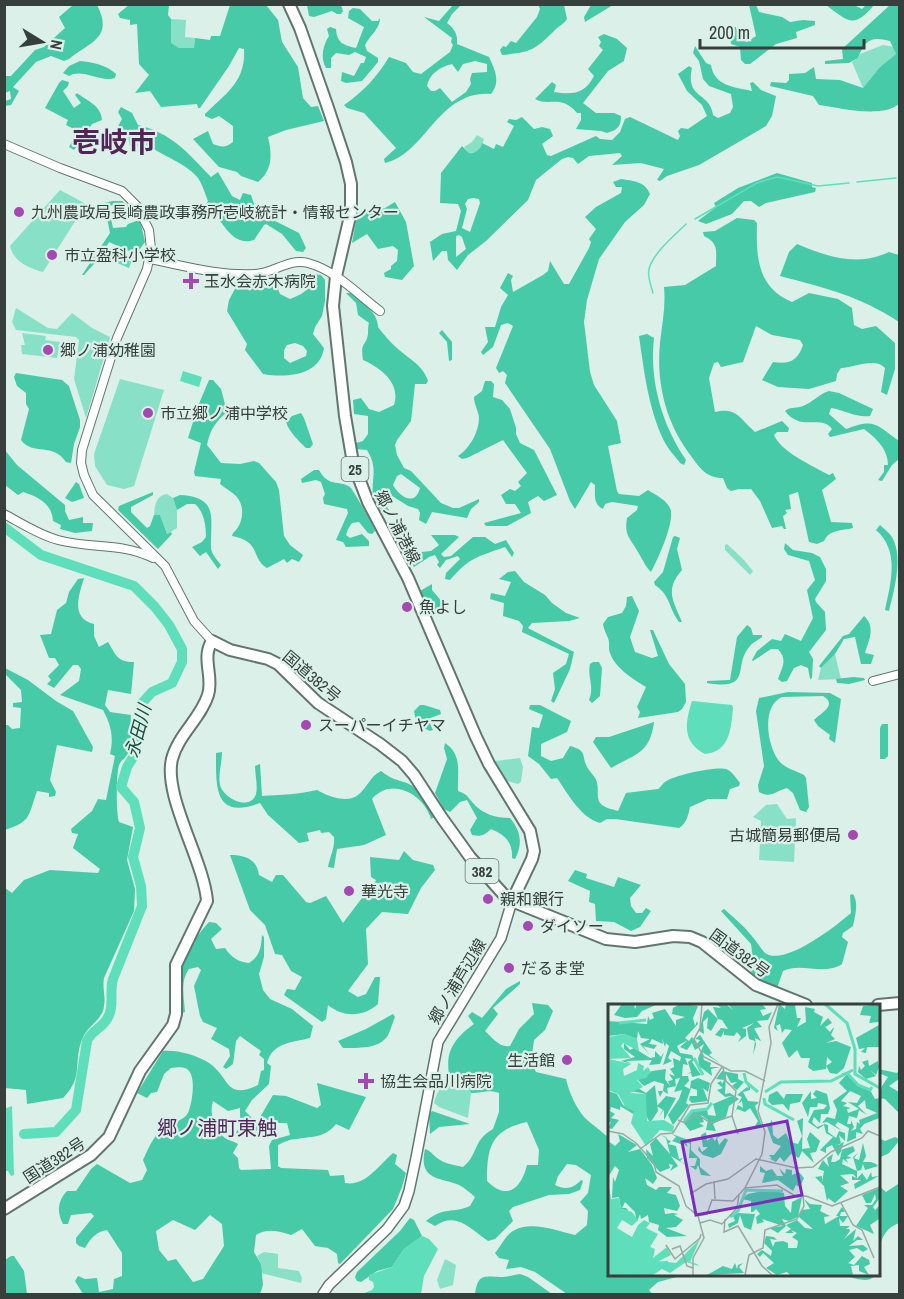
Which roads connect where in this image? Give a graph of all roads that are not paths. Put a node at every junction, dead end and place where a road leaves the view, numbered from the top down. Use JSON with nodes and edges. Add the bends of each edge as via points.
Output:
{"nodes":[{"id":1,"x":290,"y":4,"type":"edge"},
{"id":2,"x":4,"y":144,"type":"edge"},
{"id":3,"x":150,"y":259,"type":"junction"},
{"id":4,"x":336,"y":276,"type":"junction"},
{"id":5,"x":380,"y":311,"type":"dead end"},
{"id":6,"x":4,"y":514,"type":"edge"},
{"id":7,"x":161,"y":562,"type":"junction"},
{"id":8,"x":212,"y":641,"type":"junction"},
{"id":9,"x":900,"y":674,"type":"edge"},
{"id":10,"x":873,"y":681,"type":"dead end"},
{"id":11,"x":512,"y":901,"type":"junction"},
{"id":12,"x":900,"y":1003,"type":"edge"},
{"id":13,"x":803,"y":1004,"type":"edge"},
{"id":14,"x":880,"y":1005,"type":"edge"},
{"id":15,"x":4,"y":1209,"type":"edge"},
{"id":16,"x":323,"y":1294,"type":"edge"}],
"edges":[{"from":1,"to":4,"type":"main road","name":"郷ノ浦港線","number":"25","via":[[351,184],[351,212]]},
{"from":2,"to":3,"type":"street","via":[[129,197],[146,221]]},
{"from":3,"to":4,"type":"street","via":[[201,271],[253,274],[298,262]]},
{"from":3,"to":7,"type":"street","via":[[117,338],[81,463],[93,495]]},
{"from":4,"to":5,"type":"street"},
{"from":4,"to":11,"type":"main road","name":"郷ノ浦港線","number":"25","via":[[333,306],[342,396],[358,480],[408,578],[489,764],[532,836],[532,859]]},
{"from":6,"to":7,"type":"street","via":[[60,541],[128,548]]},
{"from":7,"to":8,"type":"street","via":[[194,621]]},
{"from":8,"to":11,"type":"main road","name":"国道382号","number":"382","via":[[278,664],[321,706],[402,761],[470,857]]},
{"from":8,"to":15,"type":"main road","name":"国道382号","via":[[207,655],[208,696],[179,743],[171,767],[207,901],[176,965],[173,1025],[140,1071],[109,1137],[91,1155]]},
{"from":9,"to":10,"type":"street"},
{"from":11,"to":13,"type":"main road","name":"国道382号","number":"382","via":[[606,939],[635,942],[690,937],[702,942],[756,986]]},
{"from":11,"to":16,"type":"main road","name":"郷ノ浦芦辺線","via":[[501,938],[438,1042],[404,1206],[387,1229]]},
{"from":12,"to":14,"type":"main road"}]}
